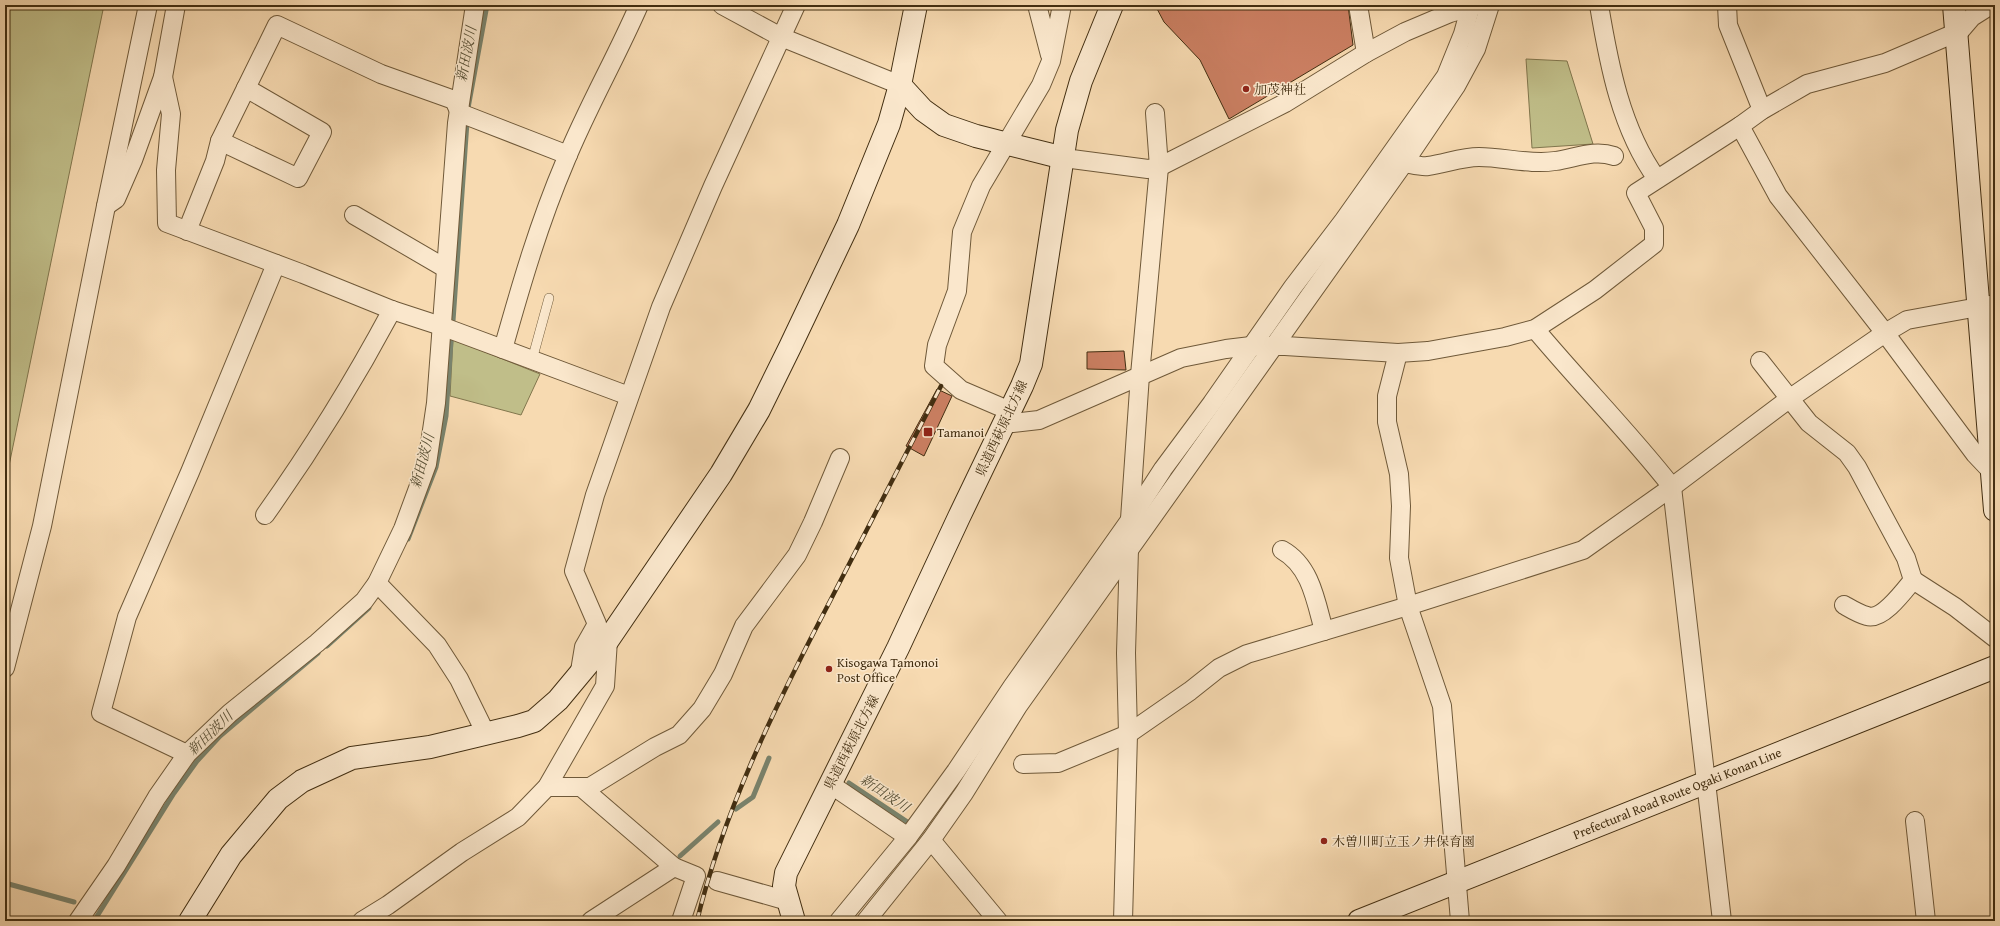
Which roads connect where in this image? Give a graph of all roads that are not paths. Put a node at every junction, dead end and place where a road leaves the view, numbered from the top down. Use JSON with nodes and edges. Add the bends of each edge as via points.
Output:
{"nodes":[{"id":1,"x":148,"y":5,"type":"edge"},
{"id":2,"x":176,"y":5,"type":"edge"},
{"id":3,"x":475,"y":5,"type":"edge"},
{"id":4,"x":639,"y":5,"type":"edge"},
{"id":5,"x":722,"y":5,"type":"edge"},
{"id":6,"x":796,"y":5,"type":"edge"},
{"id":7,"x":916,"y":5,"type":"edge"},
{"id":8,"x":1037,"y":5,"type":"edge"},
{"id":9,"x":1062,"y":5,"type":"edge"},
{"id":10,"x":1112,"y":5,"type":"edge"},
{"id":11,"x":1358,"y":5,"type":"edge"},
{"id":12,"x":1490,"y":5,"type":"edge"},
{"id":13,"x":1599,"y":5,"type":"edge"},
{"id":14,"x":1727,"y":5,"type":"edge"},
{"id":15,"x":1954,"y":5,"type":"edge"},
{"id":16,"x":1991,"y":5,"type":"edge"},
{"id":17,"x":1473,"y":6,"type":"edge"},
{"id":18,"x":1956,"y":32,"type":"junction"},
{"id":19,"x":781,"y":37,"type":"junction"},
{"id":20,"x":1366,"y":54,"type":"junction"},
{"id":21,"x":1051,"y":61,"type":"junction"},
{"id":22,"x":163,"y":77,"type":"junction"},
{"id":23,"x":900,"y":85,"type":"junction"},
{"id":24,"x":246,"y":88,"type":"junction"},
{"id":25,"x":1762,"y":110,"type":"junction"},
{"id":26,"x":460,"y":113,"type":"junction"},
{"id":27,"x":1155,"y":114,"type":"dead end"},
{"id":28,"x":1740,"y":126,"type":"junction"},
{"id":29,"x":220,"y":141,"type":"junction"},
{"id":30,"x":1006,"y":144,"type":"junction"},
{"id":31,"x":568,"y":155,"type":"junction"},
{"id":32,"x":1614,"y":156,"type":"dead end"},
{"id":33,"x":1064,"y":158,"type":"junction"},
{"id":34,"x":1404,"y":163,"type":"junction"},
{"id":35,"x":1159,"y":167,"type":"junction"},
{"id":36,"x":1657,"y":179,"type":"junction"},
{"id":37,"x":106,"y":206,"type":"junction"},
{"id":38,"x":354,"y":215,"type":"dead end"},
{"id":39,"x":187,"y":231,"type":"junction"},
{"id":40,"x":276,"y":264,"type":"junction"},
{"id":41,"x":445,"y":268,"type":"junction"},
{"id":42,"x":548,"y":298,"type":"dead end"},
{"id":43,"x":1987,"y":306,"type":"edge"},
{"id":44,"x":392,"y":310,"type":"junction"},
{"id":45,"x":441,"y":326,"type":"junction"},
{"id":46,"x":1535,"y":329,"type":"junction"},
{"id":47,"x":1885,"y":333,"type":"junction"},
{"id":48,"x":1251,"y":346,"type":"junction"},
{"id":49,"x":1273,"y":346,"type":"junction"},
{"id":50,"x":504,"y":349,"type":"junction"},
{"id":51,"x":1398,"y":354,"type":"junction"},
{"id":52,"x":532,"y":360,"type":"junction"},
{"id":53,"x":1760,"y":361,"type":"dead end"},
{"id":54,"x":1140,"y":375,"type":"junction"},
{"id":55,"x":629,"y":396,"type":"junction"},
{"id":56,"x":1789,"y":399,"type":"junction"},
{"id":57,"x":1007,"y":417,"type":"junction"},
{"id":58,"x":840,"y":458,"type":"dead end"},
{"id":59,"x":1992,"y":472,"type":"junction"},
{"id":60,"x":1672,"y":488,"type":"junction"},
{"id":61,"x":1995,"y":510,"type":"edge"},
{"id":62,"x":266,"y":515,"type":"dead end"},
{"id":63,"x":1130,"y":520,"type":"junction"},
{"id":64,"x":1282,"y":550,"type":"dead end"},
{"id":65,"x":1129,"y":551,"type":"junction"},
{"id":66,"x":1913,"y":580,"type":"junction"},
{"id":67,"x":377,"y":583,"type":"junction"},
{"id":68,"x":1844,"y":605,"type":"dead end"},
{"id":69,"x":1408,"y":606,"type":"junction"},
{"id":70,"x":1324,"y":631,"type":"junction"},
{"id":71,"x":1995,"y":638,"type":"edge"},
{"id":72,"x":608,"y":640,"type":"junction"},
{"id":73,"x":1995,"y":667,"type":"edge"},
{"id":74,"x":5,"y":668,"type":"edge"},
{"id":75,"x":580,"y":672,"type":"junction"},
{"id":76,"x":486,"y":734,"type":"junction"},
{"id":77,"x":1128,"y":734,"type":"junction"},
{"id":78,"x":187,"y":754,"type":"junction"},
{"id":79,"x":1023,"y":764,"type":"dead end"},
{"id":80,"x":1705,"y":782,"type":"junction"},
{"id":81,"x":830,"y":784,"type":"junction"},
{"id":82,"x":547,"y":787,"type":"junction"},
{"id":83,"x":581,"y":787,"type":"junction"},
{"id":84,"x":1915,"y":822,"type":"dead end"},
{"id":85,"x":908,"y":838,"type":"junction"},
{"id":86,"x":931,"y":840,"type":"junction"},
{"id":87,"x":674,"y":867,"type":"junction"},
{"id":88,"x":717,"y":881,"type":"dead end"},
{"id":89,"x":1457,"y":882,"type":"junction"},
{"id":90,"x":791,"y":911,"type":"edge"},
{"id":91,"x":78,"y":921,"type":"edge"},
{"id":92,"x":190,"y":921,"type":"edge"},
{"id":93,"x":362,"y":921,"type":"edge"},
{"id":94,"x":591,"y":921,"type":"edge"},
{"id":95,"x":681,"y":921,"type":"edge"},
{"id":96,"x":839,"y":921,"type":"edge"},
{"id":97,"x":866,"y":921,"type":"edge"},
{"id":98,"x":998,"y":921,"type":"edge"},
{"id":99,"x":1123,"y":921,"type":"edge"},
{"id":100,"x":1359,"y":921,"type":"edge"},
{"id":101,"x":1460,"y":921,"type":"edge"},
{"id":102,"x":1722,"y":921,"type":"edge"},
{"id":103,"x":1926,"y":921,"type":"edge"}],
"edges":[{"from":1,"to":37,"type":"street"},
{"from":2,"to":22,"type":"street"},
{"from":3,"to":26,"type":"street"},
{"from":4,"to":31,"type":"street"},
{"from":5,"to":19,"type":"street"},
{"from":6,"to":19,"type":"street"},
{"from":7,"to":23,"type":"street"},
{"from":8,"to":21,"type":"street"},
{"from":9,"to":21,"type":"street"},
{"from":10,"to":33,"type":"street","name":"県道西萩原北方線","via":[[1081,81],[1067,130]]},
{"from":11,"to":20,"type":"street"},
{"from":12,"to":34,"type":"street","via":[[1476,49],[1456,86]]},
{"from":13,"to":36,"type":"street","via":[[1610,66],[1625,116],[1648,166]]},
{"from":14,"to":25,"type":"street","via":[[1728,25]]},
{"from":15,"to":18,"type":"street"},
{"from":16,"to":18,"type":"street","via":[[1972,17],[1960,31]]},
{"from":17,"to":20,"type":"street","via":[[1405,32]]},
{"from":17,"to":48,"type":"street","via":[[1446,76]]},
{"from":18,"to":25,"type":"street","via":[[1885,63],[1807,84]]},
{"from":18,"to":43,"type":"street"},
{"from":19,"to":23,"type":"street"},
{"from":19,"to":55,"type":"street","via":[[661,307]]},
{"from":20,"to":35,"type":"street","via":[[1285,103]]},
{"from":21,"to":30,"type":"street","via":[[1041,85]]},
{"from":22,"to":37,"type":"street","via":[[116,199]]},
{"from":22,"to":39,"type":"street","via":[[171,114],[166,170],[167,223]]},
{"from":23,"to":30,"type":"street","via":[[923,110],[944,125]]},
{"from":23,"to":72,"type":"street","via":[[890,124],[848,225],[759,410],[721,474]]},
{"from":24,"to":26,"type":"street","via":[[277,24],[381,74],[454,100]]},
{"from":24,"to":29,"type":"street"},
{"from":24,"to":29,"type":"street","via":[[322,132],[298,178]]},
{"from":25,"to":28,"type":"street"},
{"from":26,"to":31,"type":"street"},
{"from":26,"to":41,"type":"street"},
{"from":27,"to":35,"type":"street"},
{"from":28,"to":36,"type":"street"},
{"from":28,"to":47,"type":"street","via":[[1778,196]]},
{"from":29,"to":39,"type":"street","via":[[215,161]]},
{"from":30,"to":33,"type":"street"},
{"from":30,"to":57,"type":"street","via":[[981,186],[962,232],[958,291],[937,345],[934,366],[961,390]]},
{"from":31,"to":50,"type":"street","via":[[539,227]]},
{"from":32,"to":34,"type":"street","via":[[1586,153],[1555,161],[1533,162],[1478,157],[1427,166]]},
{"from":33,"to":35,"type":"street","via":[[1148,169]]},
{"from":33,"to":57,"type":"street","name":"県道西萩原北方線","via":[[1031,364]]},
{"from":34,"to":49,"type":"street"},
{"from":35,"to":54,"type":"street"},
{"from":36,"to":46,"type":"street","via":[[1636,193],[1654,228],[1654,244],[1595,290]]},
{"from":37,"to":74,"type":"street","via":[[42,526]]},
{"from":38,"to":41,"type":"street"},
{"from":39,"to":40,"type":"street"},
{"from":40,"to":44,"type":"street"},
{"from":40,"to":78,"type":"street","via":[[127,617],[101,713]]},
{"from":41,"to":45,"type":"street"},
{"from":42,"to":52,"type":"lane"},
{"from":43,"to":47,"type":"street","via":[[1907,320]]},
{"from":43,"to":59,"type":"street"},
{"from":44,"to":45,"type":"street"},
{"from":44,"to":62,"type":"street","via":[[364,363],[329,420]]},
{"from":45,"to":50,"type":"street"},
{"from":45,"to":67,"type":"street","via":[[436,403],[427,464],[403,529]]},
{"from":46,"to":51,"type":"street","via":[[1505,337]]},
{"from":46,"to":60,"type":"street","via":[[1642,449]]},
{"from":47,"to":56,"type":"street"},
{"from":47,"to":59,"type":"street","via":[[1975,454]]},
{"from":48,"to":49,"type":"street"},
{"from":48,"to":54,"type":"street","via":[[1181,358]]},
{"from":48,"to":63,"type":"street","via":[[1163,469]]},
{"from":49,"to":51,"type":"street"},
{"from":49,"to":65,"type":"street"},
{"from":50,"to":52,"type":"street"},
{"from":51,"to":69,"type":"street","via":[[1387,396],[1387,422],[1399,474],[1399,558]]},
{"from":52,"to":55,"type":"street"},
{"from":53,"to":56,"type":"street"},
{"from":54,"to":57,"type":"street","via":[[1039,420]]},
{"from":54,"to":63,"type":"street"},
{"from":55,"to":75,"type":"street","via":[[595,495],[574,571],[597,624],[584,647]]},
{"from":56,"to":60,"type":"street"},
{"from":56,"to":66,"type":"street","via":[[1809,423],[1847,453],[1857,467],[1906,558]]},
{"from":57,"to":81,"type":"street","name":"県道西萩原北方線","via":[[898,648]]},
{"from":58,"to":83,"type":"street","via":[[797,555],[744,626],[723,674],[702,709],[679,735],[590,786]]},
{"from":59,"to":61,"type":"street"},
{"from":60,"to":69,"type":"street","via":[[1583,550]]},
{"from":60,"to":80,"type":"street"},
{"from":63,"to":65,"type":"street"},
{"from":63,"to":85,"type":"street"},
{"from":64,"to":70,"type":"street","via":[[1291,555],[1305,570]]},
{"from":65,"to":77,"type":"street","via":[[1126,654]]},
{"from":65,"to":86,"type":"street","via":[[1018,706],[964,793]]},
{"from":66,"to":68,"type":"street","via":[[1879,615],[1868,617]]},
{"from":66,"to":71,"type":"street","via":[[1955,607]]},
{"from":67,"to":76,"type":"street","via":[[437,645]]},
{"from":67,"to":78,"type":"street","via":[[358,606],[317,643],[230,713]]},
{"from":69,"to":70,"type":"street"},
{"from":69,"to":89,"type":"street","via":[[1442,706]]},
{"from":70,"to":77,"type":"street","via":[[1247,654],[1219,668]]},
{"from":72,"to":75,"type":"street"},
{"from":72,"to":82,"type":"street","via":[[605,686]]},
{"from":73,"to":80,"type":"street","name":"Prefectural Road Route Ogaki Konan Line"},
{"from":75,"to":76,"type":"street","via":[[558,700],[534,721]]},
{"from":76,"to":92,"type":"street","via":[[430,747],[352,758],[302,781],[278,799],[231,855]]},
{"from":77,"to":79,"type":"street","via":[[1058,763]]},
{"from":77,"to":99,"type":"street"},
{"from":78,"to":91,"type":"street"},
{"from":80,"to":89,"type":"street","name":"Prefectural Road Route Ogaki Konan Line"},
{"from":80,"to":102,"type":"street"},
{"from":81,"to":85,"type":"street"},
{"from":81,"to":90,"type":"street","name":"県道西萩原北方線","via":[[786,873],[784,886]]},
{"from":82,"to":83,"type":"street"},
{"from":82,"to":93,"type":"street","via":[[518,817]]},
{"from":83,"to":87,"type":"street"},
{"from":84,"to":103,"type":"street"},
{"from":85,"to":96,"type":"street"},
{"from":86,"to":97,"type":"street"},
{"from":86,"to":98,"type":"street"},
{"from":87,"to":94,"type":"street"},
{"from":87,"to":95,"type":"street","via":[[696,876]]},
{"from":88,"to":90,"type":"street"},
{"from":89,"to":100,"type":"street","name":"Prefectural Road Route Ogaki Konan Line"},
{"from":89,"to":101,"type":"street"}]}
